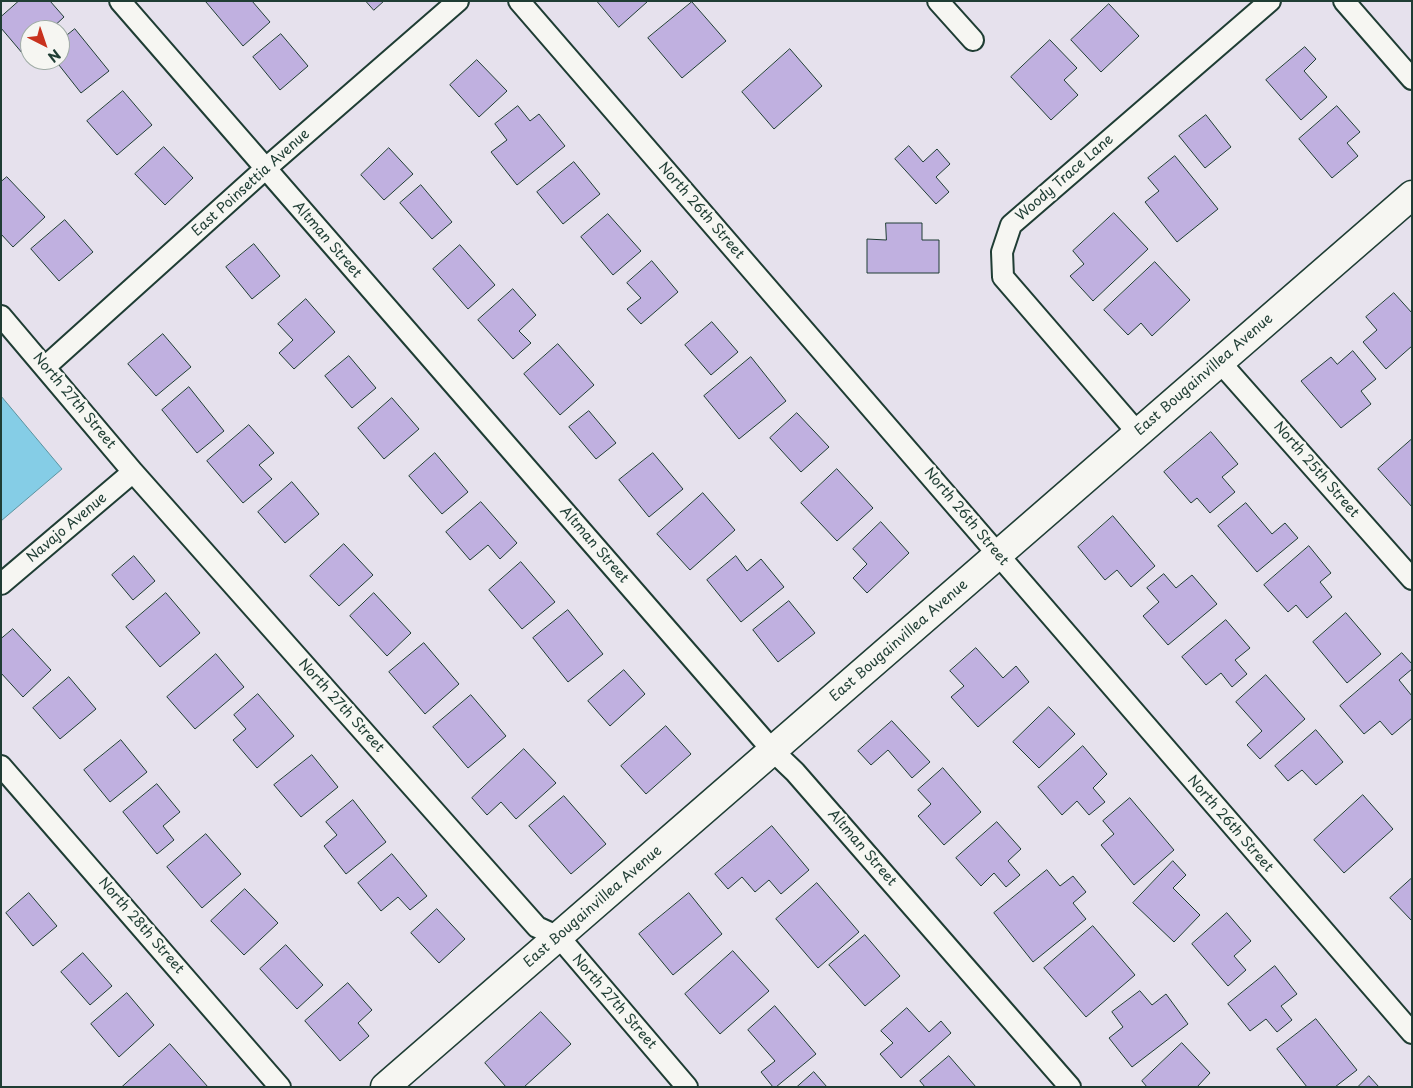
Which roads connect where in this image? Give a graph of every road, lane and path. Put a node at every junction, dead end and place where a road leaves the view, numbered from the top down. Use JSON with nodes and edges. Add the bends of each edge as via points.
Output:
{"nodes":[{"id":1,"x":120,"y":1,"type":"edge"},
{"id":2,"x":458,"y":1,"type":"edge"},
{"id":3,"x":519,"y":1,"type":"edge"},
{"id":4,"x":938,"y":1,"type":"edge"},
{"id":5,"x":1270,"y":1,"type":"edge"},
{"id":6,"x":1344,"y":1,"type":"edge"},
{"id":7,"x":973,"y":40,"type":"dead end"},
{"id":8,"x":1412,"y":79,"type":"edge"},
{"id":9,"x":265,"y":169,"type":"junction"},
{"id":10,"x":1412,"y":195,"type":"edge"},
{"id":11,"x":1,"y":316,"type":"edge"},
{"id":12,"x":1219,"y":361,"type":"junction"},
{"id":13,"x":45,"y":367,"type":"junction"},
{"id":14,"x":1137,"y":432,"type":"junction"},
{"id":15,"x":133,"y":472,"type":"junction"},
{"id":16,"x":998,"y":554,"type":"junction"},
{"id":17,"x":1412,"y":579,"type":"edge"},
{"id":18,"x":1,"y":584,"type":"edge"},
{"id":19,"x":773,"y":751,"type":"junction"},
{"id":20,"x":1,"y":766,"type":"edge"},
{"id":21,"x":559,"y":937,"type":"junction"},
{"id":22,"x":1412,"y":1033,"type":"edge"},
{"id":23,"x":280,"y":1087,"type":"edge"},
{"id":24,"x":385,"y":1087,"type":"edge"},
{"id":25,"x":687,"y":1087,"type":"edge"},
{"id":26,"x":1070,"y":1087,"type":"edge"}],
"edges":[{"from":1,"to":9,"type":"street","name":"Altman Street"},
{"from":2,"to":9,"type":"street","name":"East Poinsettia Avenue"},
{"from":3,"to":16,"type":"street","name":"North 26th Street"},
{"from":4,"to":7,"type":"street"},
{"from":5,"to":14,"type":"street","name":"Woody Trace Lane","via":[[1011,225],[1002,252],[1003,277]]},
{"from":6,"to":8,"type":"street"},
{"from":9,"to":13,"type":"street","name":"East Poinsettia Avenue"},
{"from":9,"to":19,"type":"street","name":"Altman Street"},
{"from":10,"to":12,"type":"street","name":"East Bougainvillea Avenue"},
{"from":11,"to":13,"type":"street","name":"North 27th Street"},
{"from":12,"to":14,"type":"street","name":"East Bougainvillea Avenue"},
{"from":12,"to":17,"type":"street","name":"North 25th Street"},
{"from":13,"to":15,"type":"street","name":"North 27th Street"},
{"from":14,"to":16,"type":"street","name":"East Bougainvillea Avenue"},
{"from":15,"to":18,"type":"street","name":"Navajo Avenue"},
{"from":15,"to":21,"type":"street","name":"North 27th Street","via":[[537,927]]},
{"from":16,"to":19,"type":"street","name":"East Bougainvillea Avenue"},
{"from":16,"to":22,"type":"street","name":"North 26th Street"},
{"from":19,"to":21,"type":"street","name":"East Bougainvillea Avenue"},
{"from":19,"to":26,"type":"street","name":"Altman Street","via":[[802,779]]},
{"from":20,"to":23,"type":"street","name":"North 28th Street"},
{"from":21,"to":24,"type":"street","name":"East Bougainvillea Avenue"},
{"from":21,"to":25,"type":"street","name":"North 27th Street"}]}
